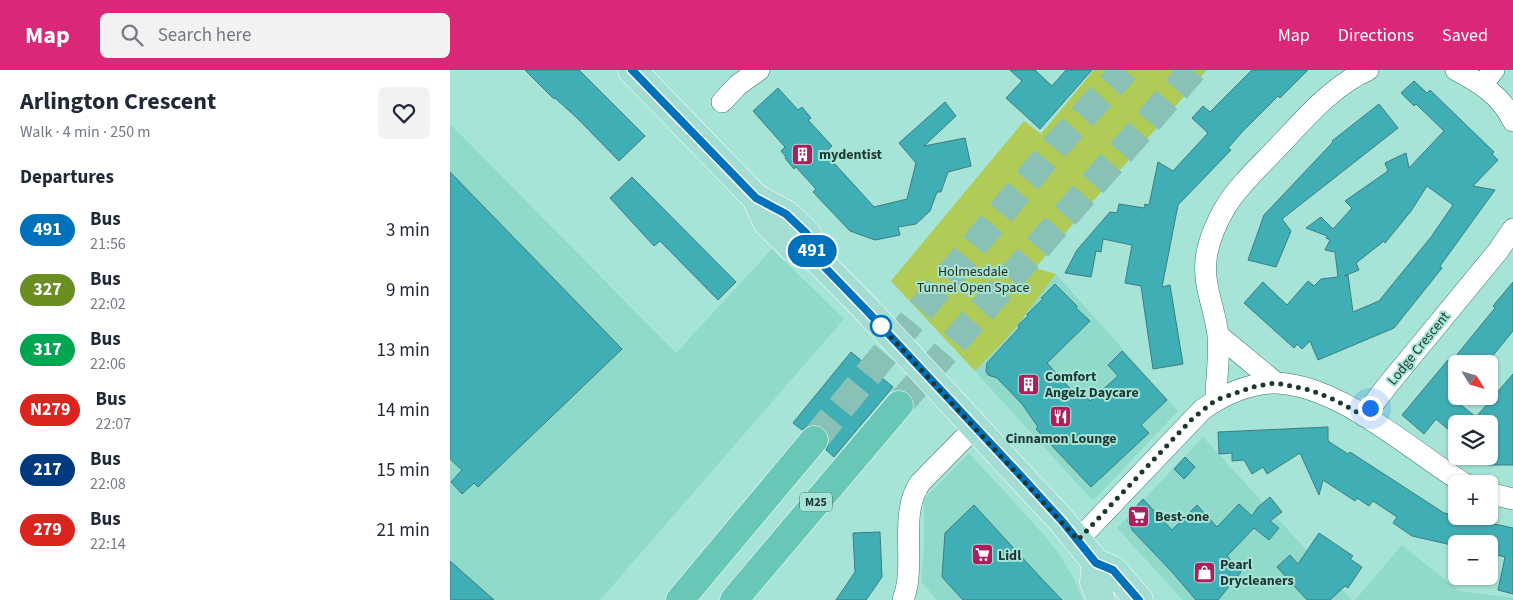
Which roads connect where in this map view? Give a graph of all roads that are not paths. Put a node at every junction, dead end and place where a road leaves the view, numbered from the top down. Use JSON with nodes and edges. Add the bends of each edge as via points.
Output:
{"nodes":[{"id":1,"x":632,"y":70,"type":"edge"},
{"id":2,"x":758,"y":70,"type":"edge"},
{"id":3,"x":1368,"y":70,"type":"edge"},
{"id":4,"x":1456,"y":70,"type":"edge"},
{"id":5,"x":1488,"y":77,"type":"edge"},
{"id":6,"x":722,"y":102,"type":"dead end"},
{"id":7,"x":1513,"y":121,"type":"edge"},
{"id":8,"x":1513,"y":229,"type":"edge"},
{"id":9,"x":1218,"y":335,"type":"junction"},
{"id":10,"x":1276,"y":383,"type":"junction"},
{"id":11,"x":1216,"y":400,"type":"junction"},
{"id":12,"x":898,"y":405,"type":"tunnel mouth"},
{"id":13,"x":1364,"y":416,"type":"junction"},
{"id":14,"x":976,"y":427,"type":"junction"},
{"id":15,"x":814,"y":440,"type":"tunnel mouth"},
{"id":16,"x":1452,"y":475,"type":"edge"},
{"id":17,"x":1498,"y":495,"type":"edge"},
{"id":18,"x":1513,"y":499,"type":"edge"},
{"id":19,"x":1078,"y":540,"type":"junction"},
{"id":20,"x":1096,"y":563,"type":"junction"},
{"id":21,"x":680,"y":600,"type":"edge"},
{"id":22,"x":734,"y":600,"type":"edge"},
{"id":23,"x":903,"y":600,"type":"edge"},
{"id":24,"x":1101,"y":600,"type":"edge"},
{"id":25,"x":1139,"y":600,"type":"edge"}],
"edges":[{"from":1,"to":14,"type":"main road","via":[[756,198],[786,214],[807,234],[812,254]]},
{"from":2,"to":6,"type":"street"},
{"from":3,"to":9,"type":"street","via":[[1352,77],[1326,98],[1249,177],[1227,205],[1211,238],[1206,259],[1206,276]]},
{"from":4,"to":5,"type":"street"},
{"from":5,"to":7,"type":"street"},
{"from":8,"to":13,"type":"street","name":"Lodge Crescent"},
{"from":9,"to":10,"type":"street"},
{"from":9,"to":11,"type":"street"},
{"from":10,"to":11,"type":"street","via":[[1256,386]]},
{"from":10,"to":13,"type":"street","via":[[1310,390]]},
{"from":11,"to":19,"type":"street","via":[[1193,418]]},
{"from":12,"to":22,"type":"highway","number":"M25"},
{"from":13,"to":16,"type":"street"},
{"from":14,"to":19,"type":"main road"},
{"from":14,"to":23,"type":"street","via":[[915,490],[910,507],[908,585]]},
{"from":15,"to":21,"type":"highway"},
{"from":17,"to":18,"type":"street"},
{"from":19,"to":20,"type":"main road"},
{"from":20,"to":24,"type":"main road","via":[[1094,582]]},
{"from":20,"to":25,"type":"main road","via":[[1113,570]]}]}
